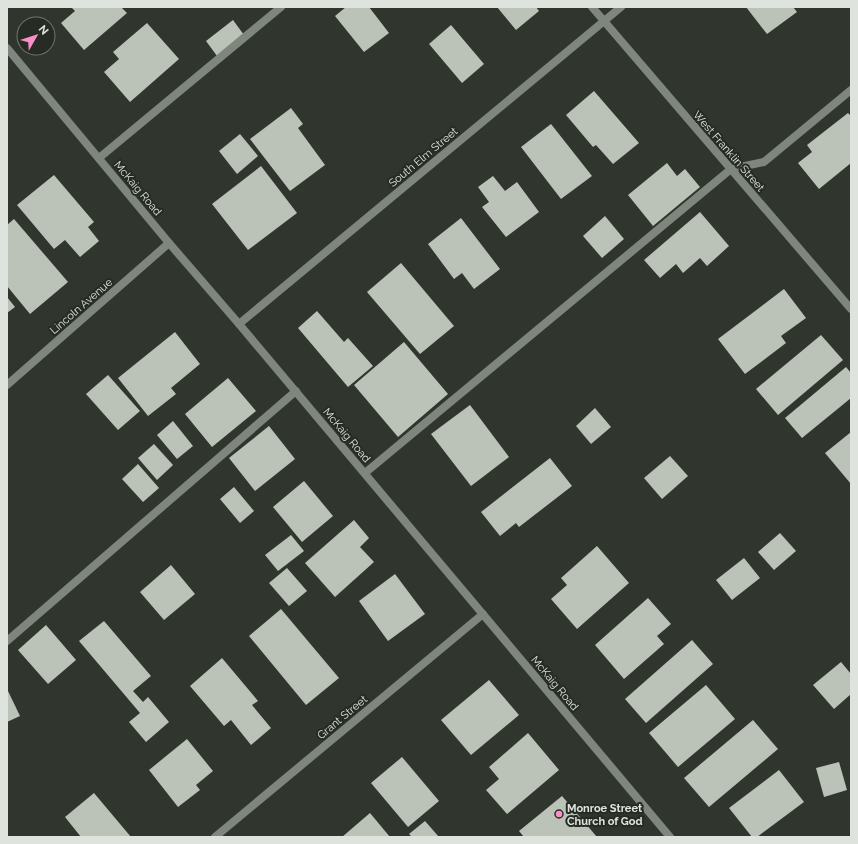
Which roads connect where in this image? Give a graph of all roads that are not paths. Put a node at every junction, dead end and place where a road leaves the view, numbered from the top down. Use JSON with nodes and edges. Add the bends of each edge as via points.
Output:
{"nodes":[{"id":1,"x":281,"y":7,"type":"edge"},
{"id":2,"x":592,"y":7,"type":"edge"},
{"id":3,"x":622,"y":7,"type":"edge"},
{"id":4,"x":604,"y":22,"type":"junction"},
{"id":5,"x":7,"y":48,"type":"edge"},
{"id":6,"x":851,"y":90,"type":"edge"},
{"id":7,"x":99,"y":158,"type":"junction"},
{"id":8,"x":731,"y":169,"type":"junction"},
{"id":9,"x":169,"y":243,"type":"junction"},
{"id":10,"x":851,"y":309,"type":"edge"},
{"id":11,"x":240,"y":324,"type":"junction"},
{"id":12,"x":7,"y":385,"type":"edge"},
{"id":13,"x":296,"y":391,"type":"junction"},
{"id":14,"x":365,"y":473,"type":"junction"},
{"id":15,"x":483,"y":614,"type":"junction"},
{"id":16,"x":7,"y":641,"type":"edge"},
{"id":17,"x":215,"y":837,"type":"edge"},
{"id":18,"x":670,"y":837,"type":"edge"}],
"edges":[{"from":1,"to":7,"type":"street"},
{"from":2,"to":4,"type":"street","name":"West Franklin Street"},
{"from":3,"to":4,"type":"street","name":"South Elm Street"},
{"from":4,"to":8,"type":"street","name":"West Franklin Street"},
{"from":4,"to":11,"type":"street","name":"South Elm Street"},
{"from":5,"to":7,"type":"street","name":"McKaig Road"},
{"from":6,"to":8,"type":"street","via":[[764,162]]},
{"from":7,"to":9,"type":"street","name":"McKaig Road"},
{"from":8,"to":10,"type":"street","name":"West Franklin Street"},
{"from":8,"to":14,"type":"street"},
{"from":9,"to":11,"type":"street","name":"McKaig Road"},
{"from":9,"to":12,"type":"street","name":"Lincoln Avenue"},
{"from":11,"to":13,"type":"street","name":"McKaig Road"},
{"from":13,"to":14,"type":"street","name":"McKaig Road"},
{"from":13,"to":16,"type":"street"},
{"from":14,"to":15,"type":"street","name":"McKaig Road"},
{"from":15,"to":17,"type":"street","name":"Grant Street"},
{"from":15,"to":18,"type":"street","name":"McKaig Road"}]}
